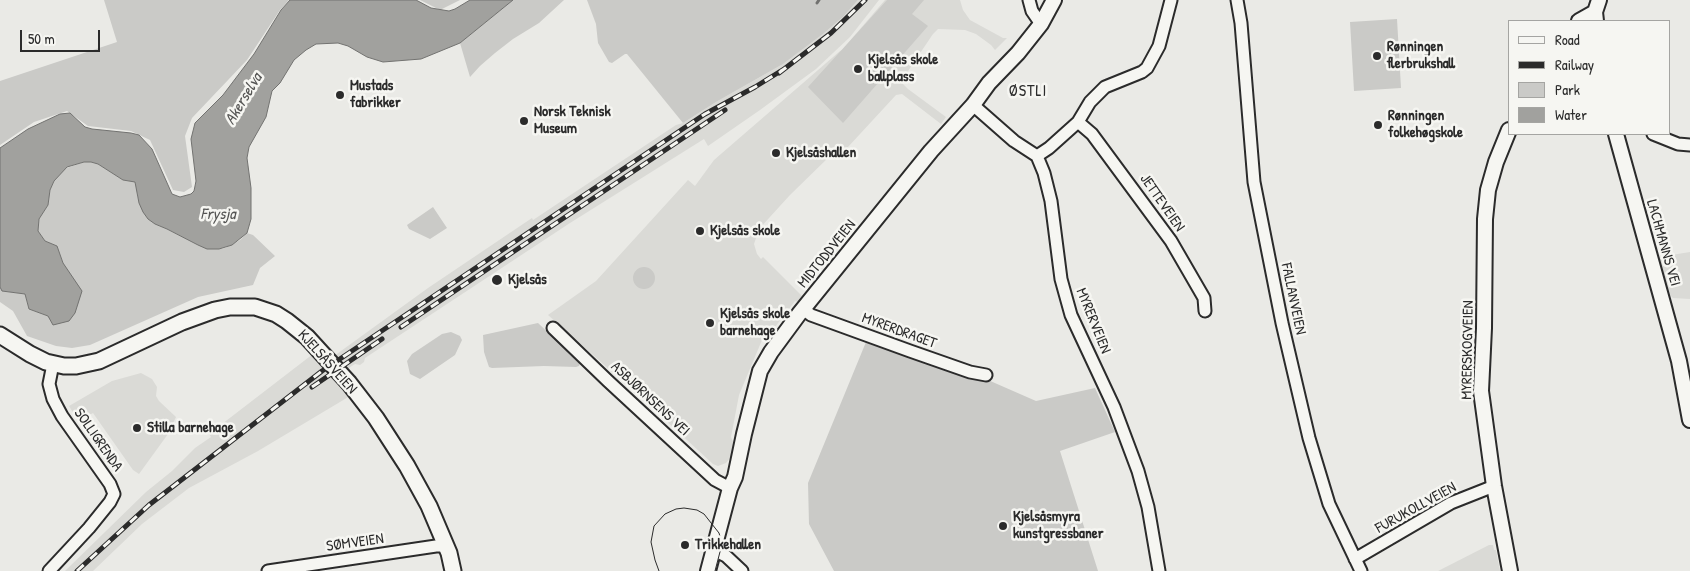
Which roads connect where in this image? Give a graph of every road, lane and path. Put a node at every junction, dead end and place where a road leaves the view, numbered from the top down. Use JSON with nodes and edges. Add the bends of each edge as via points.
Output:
{"nodes":[{"id":1,"x":1029,"y":0,"type":"edge"},
{"id":2,"x":1054,"y":0,"type":"edge"},
{"id":3,"x":1171,"y":0,"type":"edge"},
{"id":4,"x":1237,"y":0,"type":"edge"},
{"id":5,"x":1597,"y":11,"type":"edge"},
{"id":6,"x":1582,"y":20,"type":"edge"},
{"id":7,"x":1041,"y":24,"type":"junction"},
{"id":8,"x":973,"y":106,"type":"junction"},
{"id":9,"x":1078,"y":122,"type":"junction"},
{"id":10,"x":1508,"y":132,"type":"edge"},
{"id":11,"x":1616,"y":135,"type":"edge"},
{"id":12,"x":1656,"y":135,"type":"edge"},
{"id":13,"x":1690,"y":145,"type":"edge"},
{"id":14,"x":1037,"y":156,"type":"junction"},
{"id":15,"x":803,"y":309,"type":"junction"},
{"id":16,"x":1205,"y":311,"type":"dead end"},
{"id":17,"x":553,"y":328,"type":"dead end"},
{"id":18,"x":0,"y":334,"type":"edge"},
{"id":19,"x":53,"y":364,"type":"junction"},
{"id":20,"x":986,"y":375,"type":"dead end"},
{"id":21,"x":1690,"y":420,"type":"edge"},
{"id":22,"x":1494,"y":486,"type":"junction"},
{"id":23,"x":730,"y":488,"type":"junction"},
{"id":24,"x":446,"y":546,"type":"junction"},
{"id":25,"x":714,"y":550,"type":"junction"},
{"id":26,"x":1355,"y":559,"type":"junction"},
{"id":27,"x":49,"y":571,"type":"edge"},
{"id":28,"x":268,"y":571,"type":"edge"},
{"id":29,"x":453,"y":571,"type":"edge"},
{"id":30,"x":708,"y":571,"type":"edge"},
{"id":31,"x":742,"y":571,"type":"edge"},
{"id":32,"x":1159,"y":571,"type":"edge"},
{"id":33,"x":1361,"y":571,"type":"edge"},
{"id":34,"x":1510,"y":571,"type":"edge"}],
"edges":[{"from":1,"to":7,"type":"street"},
{"from":2,"to":7,"type":"street","name":"MIDTODDVEIEN"},
{"from":3,"to":9,"type":"street","via":[[1159,46],[1147,68],[1106,87],[1090,102]]},
{"from":4,"to":26,"type":"street","name":"FALLANVEIEN","via":[[1242,23],[1254,182],[1281,314],[1308,438],[1329,504]]},
{"from":5,"to":6,"type":"street"},
{"from":7,"to":8,"type":"street","name":"MIDTODDVEIEN"},
{"from":8,"to":14,"type":"street"},
{"from":8,"to":15,"type":"street","name":"MIDTODDVEIEN","via":[[931,150]]},
{"from":9,"to":14,"type":"street"},
{"from":9,"to":16,"type":"street","name":"JETTEVEIEN","via":[[1092,134],[1171,242],[1204,298]]},
{"from":10,"to":22,"type":"street","name":"MYRERSKOGVEIEN","via":[[1488,190],[1485,219],[1481,391]]},
{"from":11,"to":21,"type":"street","name":"LACHMANNS VEI","via":[[1679,361]]},
{"from":12,"to":13,"type":"street"},
{"from":14,"to":32,"type":"street","name":"MYRERVEIEN","via":[[1051,201],[1061,279],[1071,315],[1117,413],[1141,479]]},
{"from":15,"to":20,"type":"street","name":"MYRERDRAGET","via":[[811,315],[910,351]]},
{"from":15,"to":23,"type":"street","name":"MIDTODDVEIEN","via":[[776,342],[760,371],[736,477]]},
{"from":17,"to":23,"type":"street","name":"ASBJØRNSENS VEI","via":[[716,480]]},
{"from":18,"to":19,"type":"main road","name":"KJELSÅSVEIEN","via":[[30,354]]},
{"from":19,"to":24,"type":"main road","name":"KJELSÅSVEIEN","via":[[76,366],[99,361],[215,310],[255,308],[276,314],[299,329],[318,348],[376,418],[420,487]]},
{"from":19,"to":27,"type":"street","name":"SOLLIGRENDA","via":[[50,390],[53,399],[114,494],[89,528]]},
{"from":22,"to":26,"type":"street","name":"FURUKOLLVEIEN","via":[[1451,503]]},
{"from":22,"to":34,"type":"street","name":"MYRERSKOGVEIEN"},
{"from":23,"to":25,"type":"street","name":"MIDTODDVEIEN"},
{"from":24,"to":28,"type":"street","name":"SØMVEIEN"},
{"from":24,"to":29,"type":"main road","name":"KJELSÅSVEIEN"},
{"from":25,"to":30,"type":"street","name":"MIDTODDVEIEN"},
{"from":25,"to":31,"type":"street"},
{"from":26,"to":33,"type":"street","name":"FALLANVEIEN"}]}
